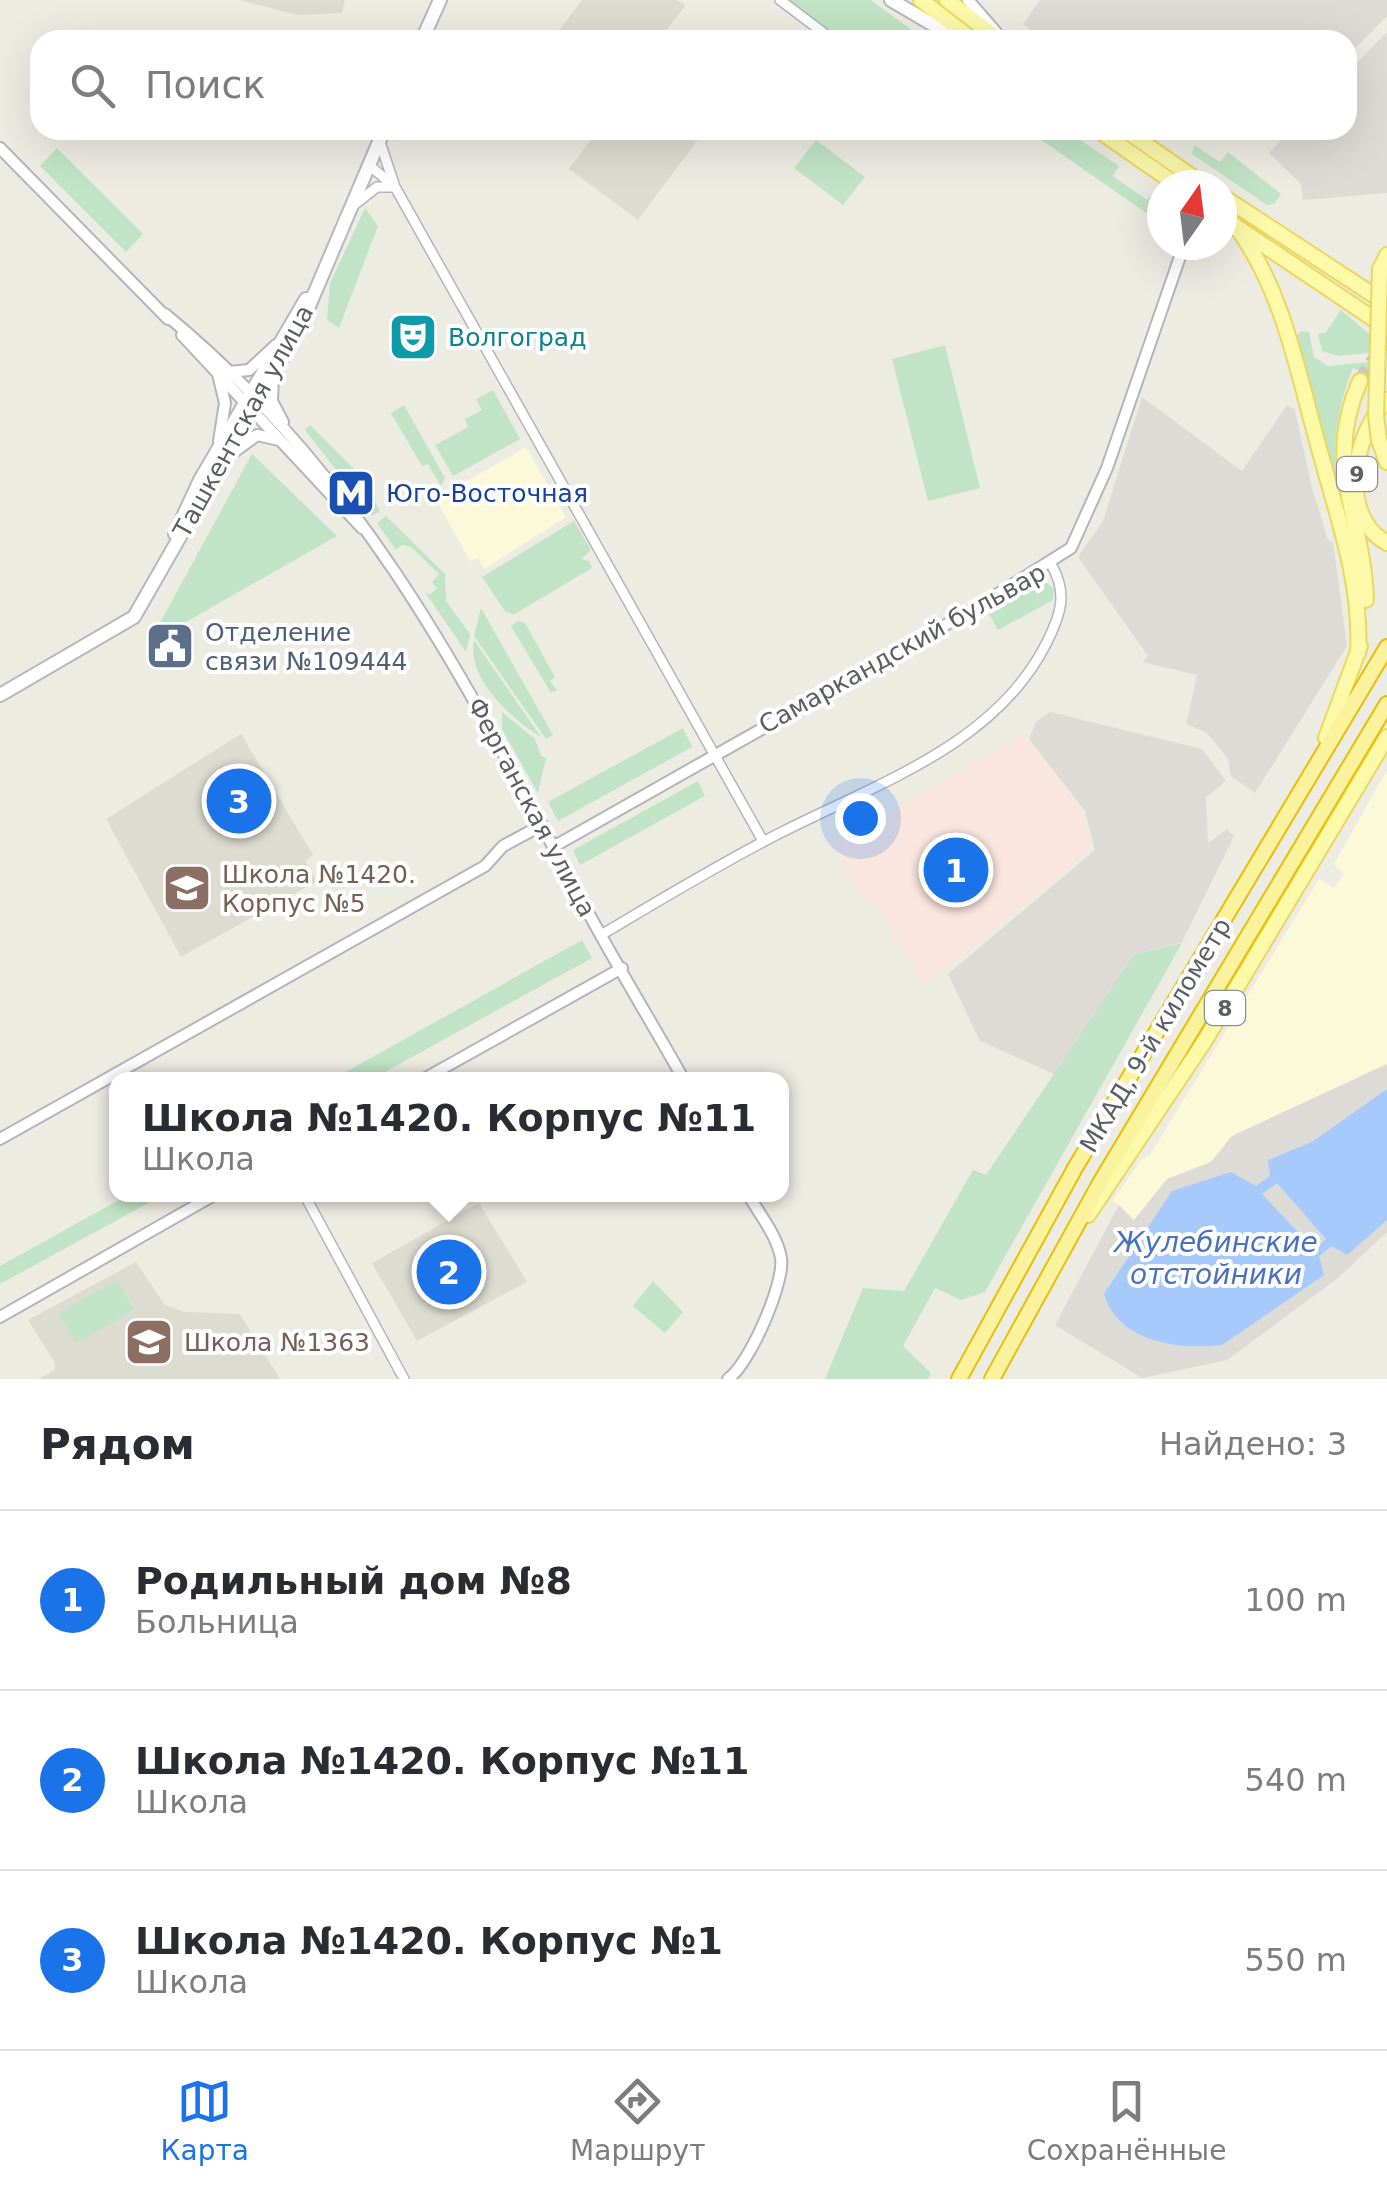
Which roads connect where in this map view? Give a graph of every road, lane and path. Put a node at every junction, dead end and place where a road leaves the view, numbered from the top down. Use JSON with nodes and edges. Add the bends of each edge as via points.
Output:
{"nodes":[{"id":1,"x":440,"y":0,"type":"edge"},
{"id":2,"x":780,"y":0,"type":"edge"},
{"id":3,"x":891,"y":0,"type":"edge"},
{"id":4,"x":921,"y":0,"type":"edge"},
{"id":5,"x":948,"y":0,"type":"edge"},
{"id":6,"x":968,"y":0,"type":"edge"},
{"id":7,"x":426,"y":30,"type":"edge"},
{"id":8,"x":820,"y":30,"type":"edge"},
{"id":9,"x":942,"y":30,"type":"edge"},
{"id":10,"x":960,"y":30,"type":"edge"},
{"id":11,"x":988,"y":30,"type":"edge"},
{"id":12,"x":993,"y":30,"type":"edge"},
{"id":13,"x":380,"y":140,"type":"edge"},
{"id":14,"x":383,"y":140,"type":"edge"},
{"id":15,"x":1112,"y":140,"type":"edge"},
{"id":16,"x":1139,"y":140,"type":"edge"},
{"id":17,"x":0,"y":148,"type":"edge"},
{"id":18,"x":369,"y":165,"type":"junction"},
{"id":19,"x":1155,"y":170,"type":"edge"},
{"id":20,"x":1182,"y":170,"type":"edge"},
{"id":21,"x":395,"y":187,"type":"junction"},
{"id":22,"x":1237,"y":206,"type":"edge"},
{"id":23,"x":349,"y":208,"type":"junction"},
{"id":24,"x":1237,"y":227,"type":"edge"},
{"id":25,"x":1237,"y":233,"type":"edge"},
{"id":26,"x":1179,"y":260,"type":"edge"},
{"id":27,"x":1384,"y":262,"type":"edge"},
{"id":28,"x":315,"y":285,"type":"junction"},
{"id":29,"x":1346,"y":302,"type":"junction"},
{"id":30,"x":1387,"y":304,"type":"edge"},
{"id":31,"x":1387,"y":328,"type":"edge"},
{"id":32,"x":1387,"y":341,"type":"edge"},
{"id":33,"x":278,"y":343,"type":"junction"},
{"id":34,"x":223,"y":372,"type":"junction"},
{"id":35,"x":274,"y":374,"type":"junction"},
{"id":36,"x":1360,"y":381,"type":"tunnel mouth"},
{"id":37,"x":1387,"y":400,"type":"edge"},
{"id":38,"x":251,"y":402,"type":"junction"},
{"id":39,"x":292,"y":443,"type":"junction"},
{"id":40,"x":222,"y":453,"type":"junction"},
{"id":41,"x":1387,"y":462,"type":"edge"},
{"id":42,"x":1387,"y":544,"type":"edge"},
{"id":43,"x":1052,"y":564,"type":"junction"},
{"id":44,"x":1387,"y":646,"type":"edge"},
{"id":45,"x":1358,"y":654,"type":"junction"},
{"id":46,"x":0,"y":695,"type":"edge"},
{"id":47,"x":1385,"y":707,"type":"edge"},
{"id":48,"x":1387,"y":738,"type":"edge"},
{"id":49,"x":714,"y":754,"type":"junction"},
{"id":50,"x":1311,"y":775,"type":"junction"},
{"id":51,"x":542,"y":825,"type":"junction"},
{"id":52,"x":763,"y":842,"type":"junction"},
{"id":53,"x":553,"y":846,"type":"junction"},
{"id":54,"x":601,"y":935,"type":"junction"},
{"id":55,"x":622,"y":968,"type":"junction"},
{"id":56,"x":119,"y":1072,"type":"edge"},
{"id":57,"x":436,"y":1072,"type":"edge"},
{"id":58,"x":680,"y":1072,"type":"edge"},
{"id":59,"x":109,"y":1078,"type":"edge"},
{"id":60,"x":0,"y":1139,"type":"edge"},
{"id":61,"x":202,"y":1202,"type":"edge"},
{"id":62,"x":308,"y":1202,"type":"edge"},
{"id":63,"x":753,"y":1202,"type":"edge"},
{"id":64,"x":1052,"y":1269,"type":"junction"},
{"id":65,"x":0,"y":1317,"type":"edge"},
{"id":66,"x":404,"y":1379,"type":"edge"},
{"id":67,"x":728,"y":1379,"type":"edge"},
{"id":68,"x":959,"y":1379,"type":"edge"},
{"id":69,"x":992,"y":1379,"type":"edge"}],
"edges":[{"from":1,"to":7,"type":"main road"},
{"from":2,"to":8,"type":"street"},
{"from":3,"to":9,"type":"main road"},
{"from":4,"to":10,"type":"main road"},
{"from":5,"to":11,"type":"main road"},
{"from":6,"to":12,"type":"street"},
{"from":13,"to":18,"type":"main road","name":"Ташкентская улица"},
{"from":14,"to":21,"type":"street"},
{"from":15,"to":19,"type":"main road"},
{"from":16,"to":20,"type":"main road"},
{"from":17,"to":34,"type":"street","name":"Ферганская улица"},
{"from":18,"to":21,"type":"street"},
{"from":18,"to":23,"type":"main road","name":"Ташкентская улица"},
{"from":21,"to":23,"type":"street","via":[[377,187]]},
{"from":21,"to":49,"type":"street"},
{"from":22,"to":30,"type":"main road"},
{"from":23,"to":28,"type":"main road","name":"Ташкентская улица"},
{"from":24,"to":29,"type":"main road"},
{"from":25,"to":45,"type":"main road","via":[[1264,270],[1286,327],[1354,578]]},
{"from":26,"to":43,"type":"street","name":"Самаркандский бульвар","via":[[1107,468],[1076,541]]},
{"from":27,"to":41,"type":"main road","bridge":true,"via":[[1379,440]]},
{"from":28,"to":33,"type":"main road","name":"Ташкентская улица"},
{"from":28,"to":35,"type":"main road","name":"Ташкентская улица"},
{"from":29,"to":31,"type":"main road"},
{"from":29,"to":32,"type":"main road"},
{"from":33,"to":34,"type":"street","via":[[246,372]]},
{"from":33,"to":38,"type":"main road","name":"Ташкентская улица"},
{"from":34,"to":38,"type":"street","name":"Ферганская улица"},
{"from":34,"to":40,"type":"street"},
{"from":35,"to":38,"type":"main road","name":"Ташкентская улица"},
{"from":35,"to":39,"type":"street","via":[[274,406]]},
{"from":36,"to":45,"type":"main road","via":[[1341,451],[1366,590]]},
{"from":37,"to":42,"type":"main road","number":"9","via":[[1366,434],[1356,482],[1362,518]]},
{"from":38,"to":39,"type":"street","name":"Ферганская улица"},
{"from":38,"to":40,"type":"main road","name":"Ташкентская улица"},
{"from":39,"to":40,"type":"street","via":[[257,435]]},
{"from":39,"to":51,"type":"street","name":"Ферганская улица","via":[[373,539],[428,618]]},
{"from":40,"to":46,"type":"main road","name":"Ташкентская улица","via":[[134,616]]},
{"from":43,"to":49,"type":"street","name":"Самаркандский бульвар"},
{"from":43,"to":52,"type":"street","via":[[1063,592],[1058,619],[1011,699],[878,785]]},
{"from":44,"to":50,"type":"highway","name":"МКАД, 9-й километр"},
{"from":45,"to":50,"type":"main road"},
{"from":47,"to":64,"type":"highway","name":"МКАД, 9-й километр"},
{"from":48,"to":64,"type":"main road","number":"8","via":[[1204,1042]]},
{"from":49,"to":52,"type":"street"},
{"from":49,"to":53,"type":"street","name":"Самаркандский бульвар"},
{"from":50,"to":68,"type":"highway","name":"МКАД, 9-й километр","via":[[1075,1168]]},
{"from":51,"to":53,"type":"street","name":"Ферганская улица"},
{"from":51,"to":56,"type":"street","via":[[503,846],[485,866]]},
{"from":52,"to":54,"type":"street"},
{"from":53,"to":54,"type":"street","name":"Ферганская улица"},
{"from":54,"to":55,"type":"street","name":"Ферганская улица"},
{"from":55,"to":57,"type":"street"},
{"from":55,"to":58,"type":"street","name":"Ферганская улица"},
{"from":59,"to":60,"type":"street"},
{"from":61,"to":65,"type":"street"},
{"from":62,"to":66,"type":"street"},
{"from":63,"to":67,"type":"street","via":[[782,1267],[748,1356]]},
{"from":64,"to":69,"type":"highway","name":"МКАД, 9-й километр"}]}
